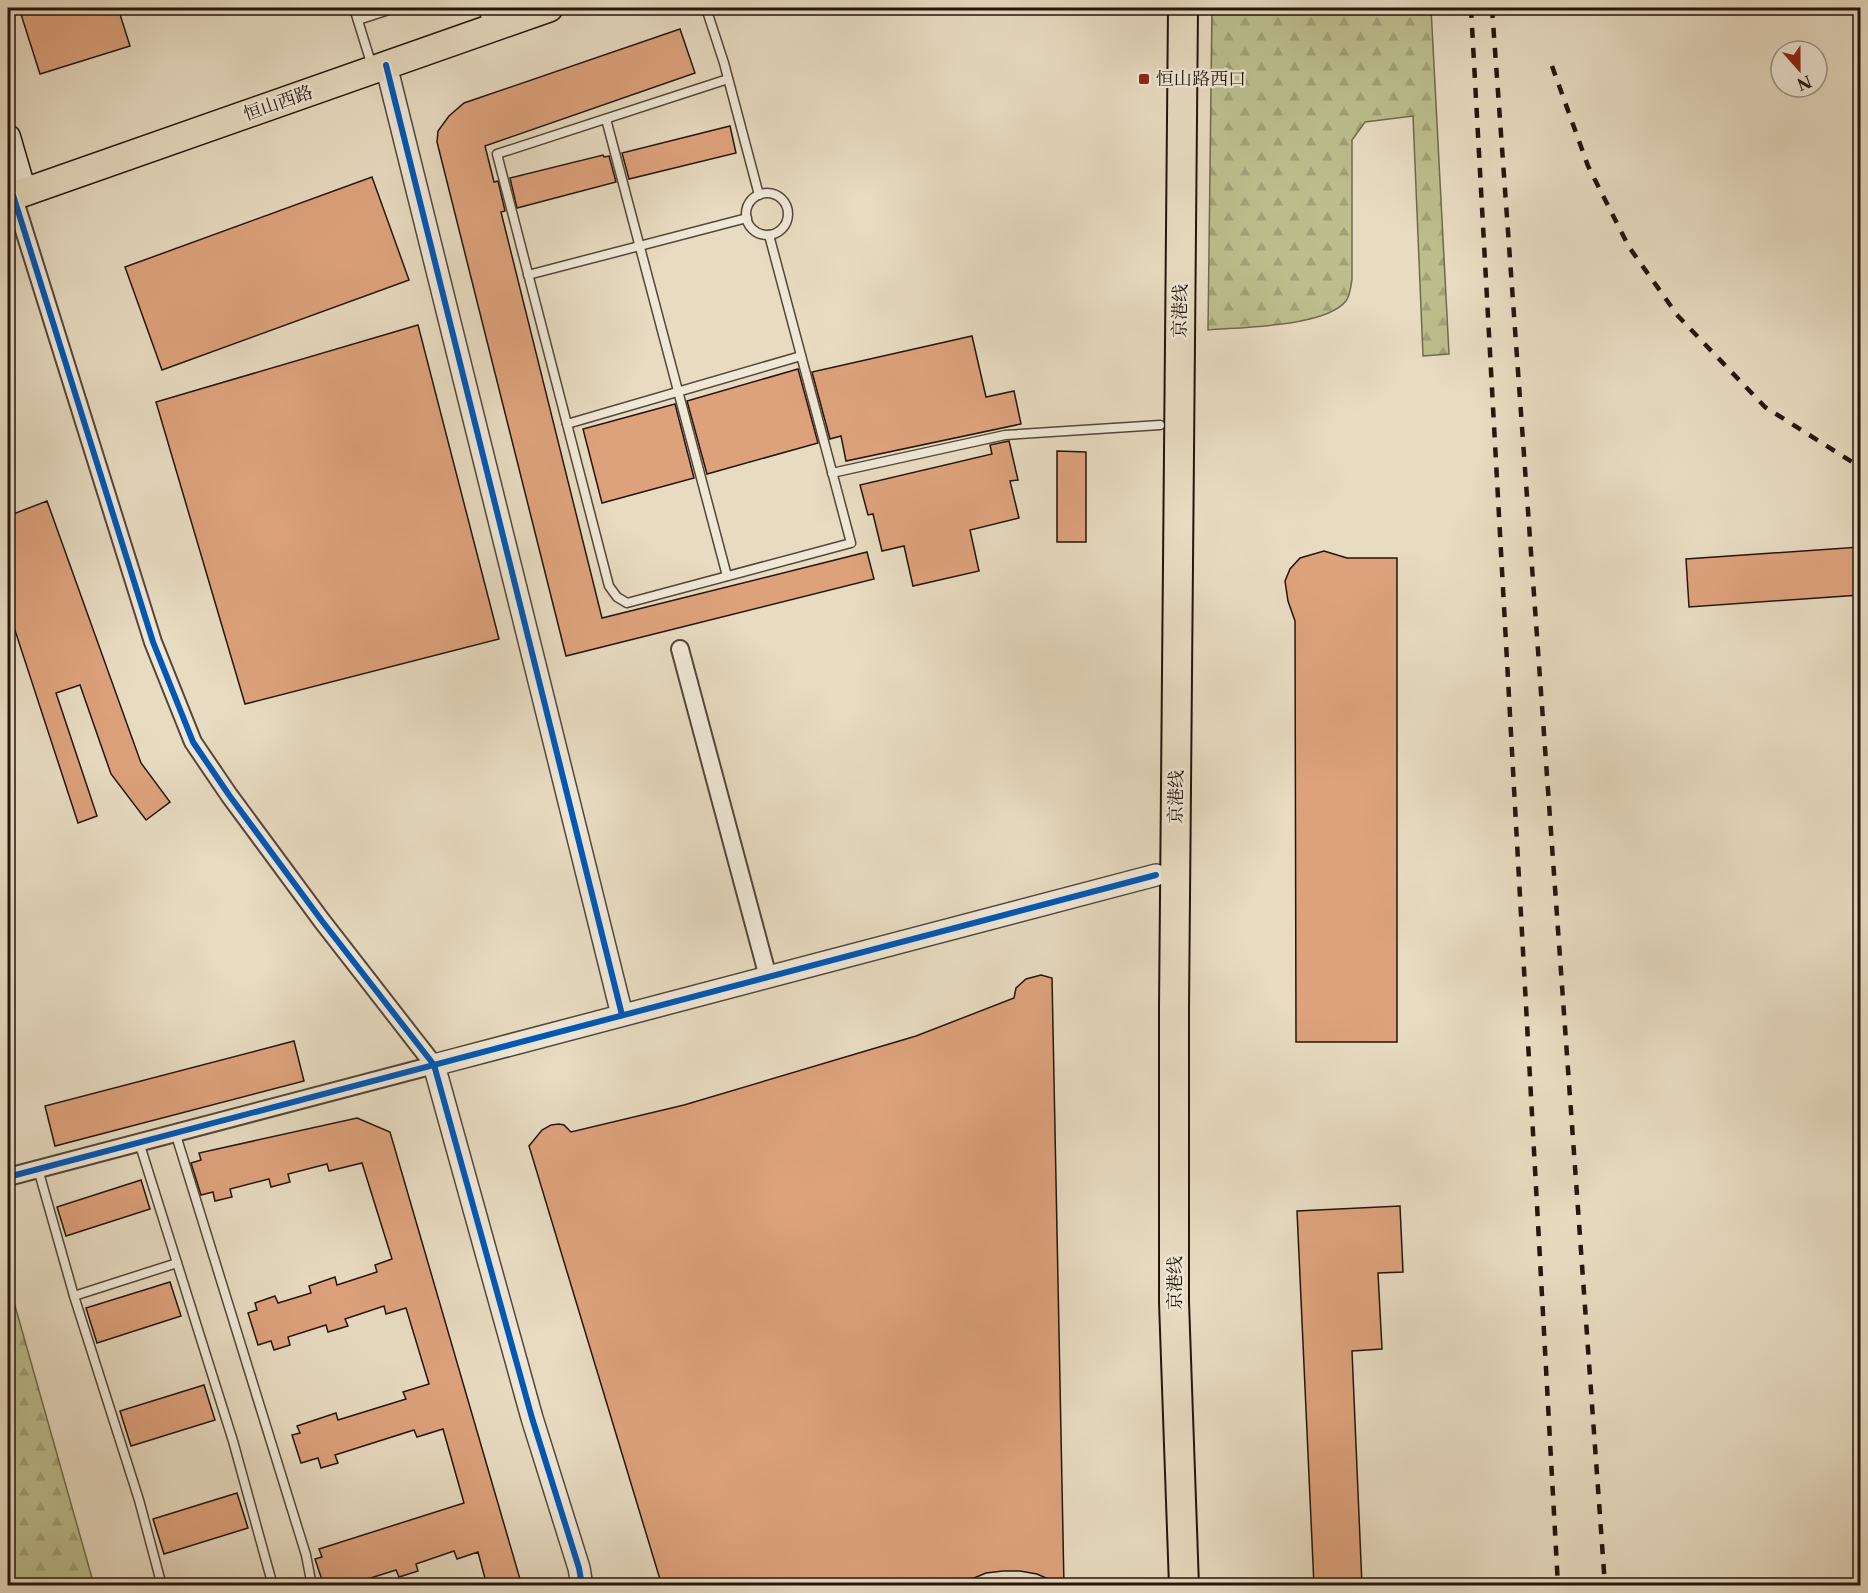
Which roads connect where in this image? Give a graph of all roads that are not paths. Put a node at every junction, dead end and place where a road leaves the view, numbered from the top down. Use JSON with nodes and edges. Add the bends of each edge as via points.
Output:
{"nodes":[{"id":1,"x":354,"y":8,"type":"edge"},
{"id":2,"x":395,"y":8,"type":"edge"},
{"id":3,"x":549,"y":8,"type":"edge"},
{"id":4,"x":706,"y":8,"type":"edge"},
{"id":5,"x":1164,"y":8,"type":"edge"},
{"id":6,"x":1183,"y":8,"type":"edge"},
{"id":7,"x":486,"y":18,"type":"edge"},
{"id":8,"x":358,"y":20,"type":"junction"},
{"id":9,"x":380,"y":67,"type":"junction"},
{"id":10,"x":728,"y":79,"type":"junction"},
{"id":11,"x":606,"y":118,"type":"junction"},
{"id":12,"x":8,"y":137,"type":"edge"},
{"id":13,"x":15,"y":195,"type":"edge"},
{"id":14,"x":759,"y":195,"type":"junction"},
{"id":15,"x":747,"y":218,"type":"junction"},
{"id":16,"x":769,"y":235,"type":"junction"},
{"id":17,"x":640,"y":245,"type":"junction"},
{"id":18,"x":528,"y":274,"type":"junction"},
{"id":19,"x":801,"y":356,"type":"junction"},
{"id":20,"x":678,"y":392,"type":"junction"},
{"id":21,"x":567,"y":424,"type":"junction"},
{"id":22,"x":1160,"y":425,"type":"junction"},
{"id":23,"x":832,"y":473,"type":"junction"},
{"id":24,"x":727,"y":576,"type":"junction"},
{"id":25,"x":680,"y":649,"type":"dead end"},
{"id":26,"x":1156,"y":875,"type":"junction"},
{"id":27,"x":768,"y":977,"type":"junction"},
{"id":28,"x":621,"y":1015,"type":"junction"},
{"id":29,"x":434,"y":1065,"type":"junction"},
{"id":30,"x":175,"y":1132,"type":"junction"},
{"id":31,"x":139,"y":1142,"type":"junction"},
{"id":32,"x":38,"y":1168,"type":"junction"},
{"id":33,"x":8,"y":1177,"type":"edge"},
{"id":34,"x":177,"y":1263,"type":"junction"},
{"id":35,"x":74,"y":1296,"type":"junction"},
{"id":36,"x":162,"y":1586,"type":"edge"},
{"id":37,"x":273,"y":1586,"type":"edge"},
{"id":38,"x":312,"y":1586,"type":"edge"},
{"id":39,"x":582,"y":1586,"type":"edge"},
{"id":40,"x":1165,"y":1586,"type":"edge"},
{"id":41,"x":1184,"y":1586,"type":"edge"}],
"edges":[{"from":1,"to":8,"type":"lane"},
{"from":2,"to":8,"type":"lane"},
{"from":3,"to":7,"type":"main road","name":"恒山西路"},
{"from":4,"to":10,"type":"lane"},
{"from":5,"to":22,"type":"highway","name":"京港线"},
{"from":6,"to":41,"type":"highway","name":"京港线","via":[[1174,1302]]},
{"from":7,"to":9,"type":"main road","name":"恒山西路"},
{"from":8,"to":9,"type":"lane"},
{"from":9,"to":13,"type":"main road","name":"恒山西路"},
{"from":9,"to":28,"type":"street"},
{"from":10,"to":11,"type":"lane"},
{"from":10,"to":14,"type":"lane"},
{"from":11,"to":17,"type":"lane"},
{"from":11,"to":18,"type":"lane","via":[[497,154]]},
{"from":12,"to":13,"type":"main road"},
{"from":13,"to":29,"type":"street","via":[[153,642],[193,742],[316,912]]},
{"from":14,"to":15,"type":"lane","via":[[747,207]]},
{"from":14,"to":16,"type":"lane","via":[[777,195],[789,212],[785,226]]},
{"from":15,"to":16,"type":"lane","via":[[757,233]]},
{"from":15,"to":17,"type":"lane"},
{"from":16,"to":19,"type":"lane"},
{"from":17,"to":18,"type":"lane"},
{"from":17,"to":20,"type":"lane"},
{"from":18,"to":21,"type":"lane"},
{"from":19,"to":20,"type":"lane"},
{"from":19,"to":23,"type":"lane"},
{"from":20,"to":21,"type":"lane"},
{"from":20,"to":24,"type":"lane"},
{"from":21,"to":24,"type":"lane","via":[[609,586],[617,597],[627,603]]},
{"from":22,"to":23,"type":"lane","via":[[1005,435]]},
{"from":22,"to":26,"type":"highway","name":"京港线"},
{"from":23,"to":24,"type":"lane","via":[[851,543]]},
{"from":25,"to":27,"type":"street"},
{"from":26,"to":27,"type":"street"},
{"from":26,"to":40,"type":"highway","name":"京港线","via":[[1155,1302]]},
{"from":27,"to":28,"type":"street"},
{"from":28,"to":29,"type":"street"},
{"from":29,"to":30,"type":"street"},
{"from":29,"to":39,"type":"street"},
{"from":30,"to":31,"type":"street"},
{"from":30,"to":38,"type":"lane","via":[[306,1555]]},
{"from":31,"to":32,"type":"street"},
{"from":31,"to":34,"type":"lane"},
{"from":32,"to":33,"type":"street"},
{"from":32,"to":35,"type":"lane"},
{"from":34,"to":35,"type":"lane"},
{"from":34,"to":37,"type":"lane"},
{"from":35,"to":36,"type":"lane"}]}
